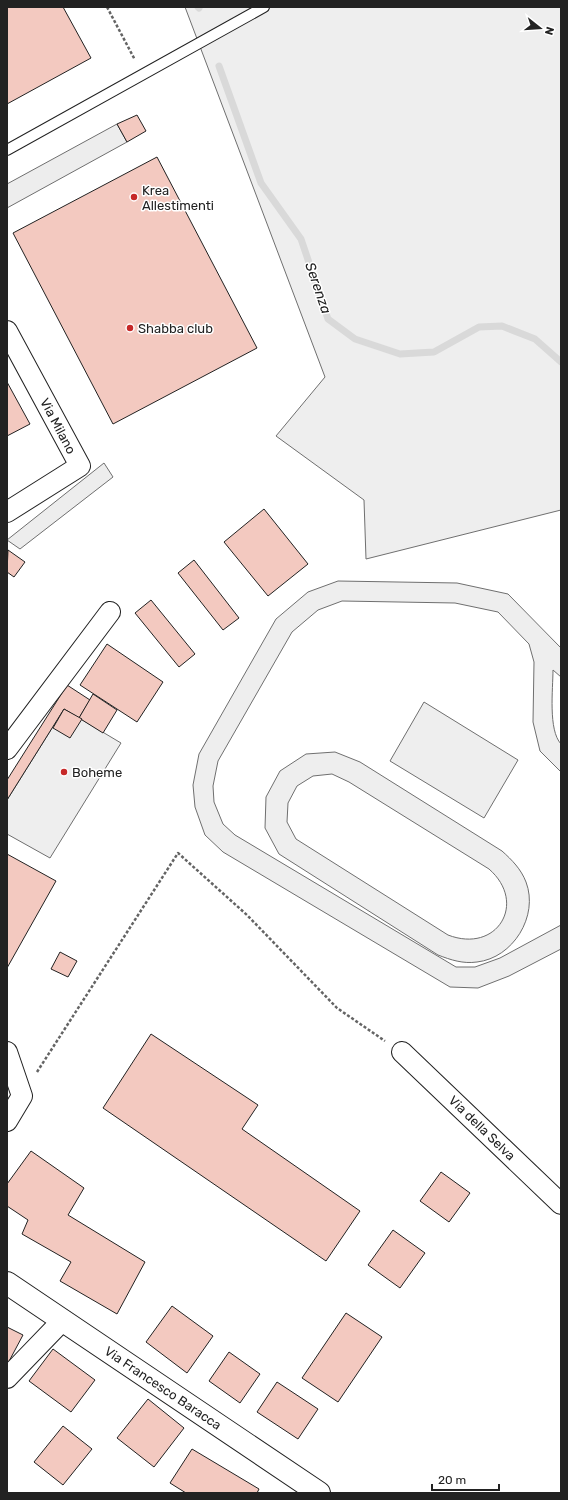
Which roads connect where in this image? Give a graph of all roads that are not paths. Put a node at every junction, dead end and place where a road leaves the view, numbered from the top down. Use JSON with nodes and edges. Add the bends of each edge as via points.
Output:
{"nodes":[{"id":1,"x":264,"y":7,"type":"edge"},
{"id":2,"x":7,"y":150,"type":"edge"},
{"id":3,"x":7,"y":331,"type":"edge"},
{"id":4,"x":7,"y":512,"type":"edge"},
{"id":5,"x":110,"y":612,"type":"dead end"},
{"id":6,"x":7,"y":749,"type":"edge"},
{"id":7,"x":7,"y":1052,"type":"edge"},
{"id":8,"x":402,"y":1052,"type":"road end"},
{"id":9,"x":7,"y":1121,"type":"edge"},
{"id":10,"x":561,"y":1204,"type":"edge"},
{"id":11,"x":7,"y":1283,"type":"edge"},
{"id":12,"x":62,"y":1320,"type":"junction"},
{"id":13,"x":7,"y":1378,"type":"edge"},
{"id":14,"x":310,"y":1491,"type":"edge"}],
"edges":[{"from":1,"to":2,"type":"lane"},
{"from":3,"to":4,"type":"street","name":"Via Milano","via":[[80,466]]},
{"from":5,"to":6,"type":"street"},
{"from":7,"to":9,"type":"street","via":[[22,1096]]},
{"from":8,"to":10,"type":"street","name":"Via della Selva"},
{"from":11,"to":12,"type":"street","name":"Via Francesco Baracca"},
{"from":12,"to":13,"type":"street"},
{"from":12,"to":14,"type":"street","name":"Via Francesco Baracca"}]}
